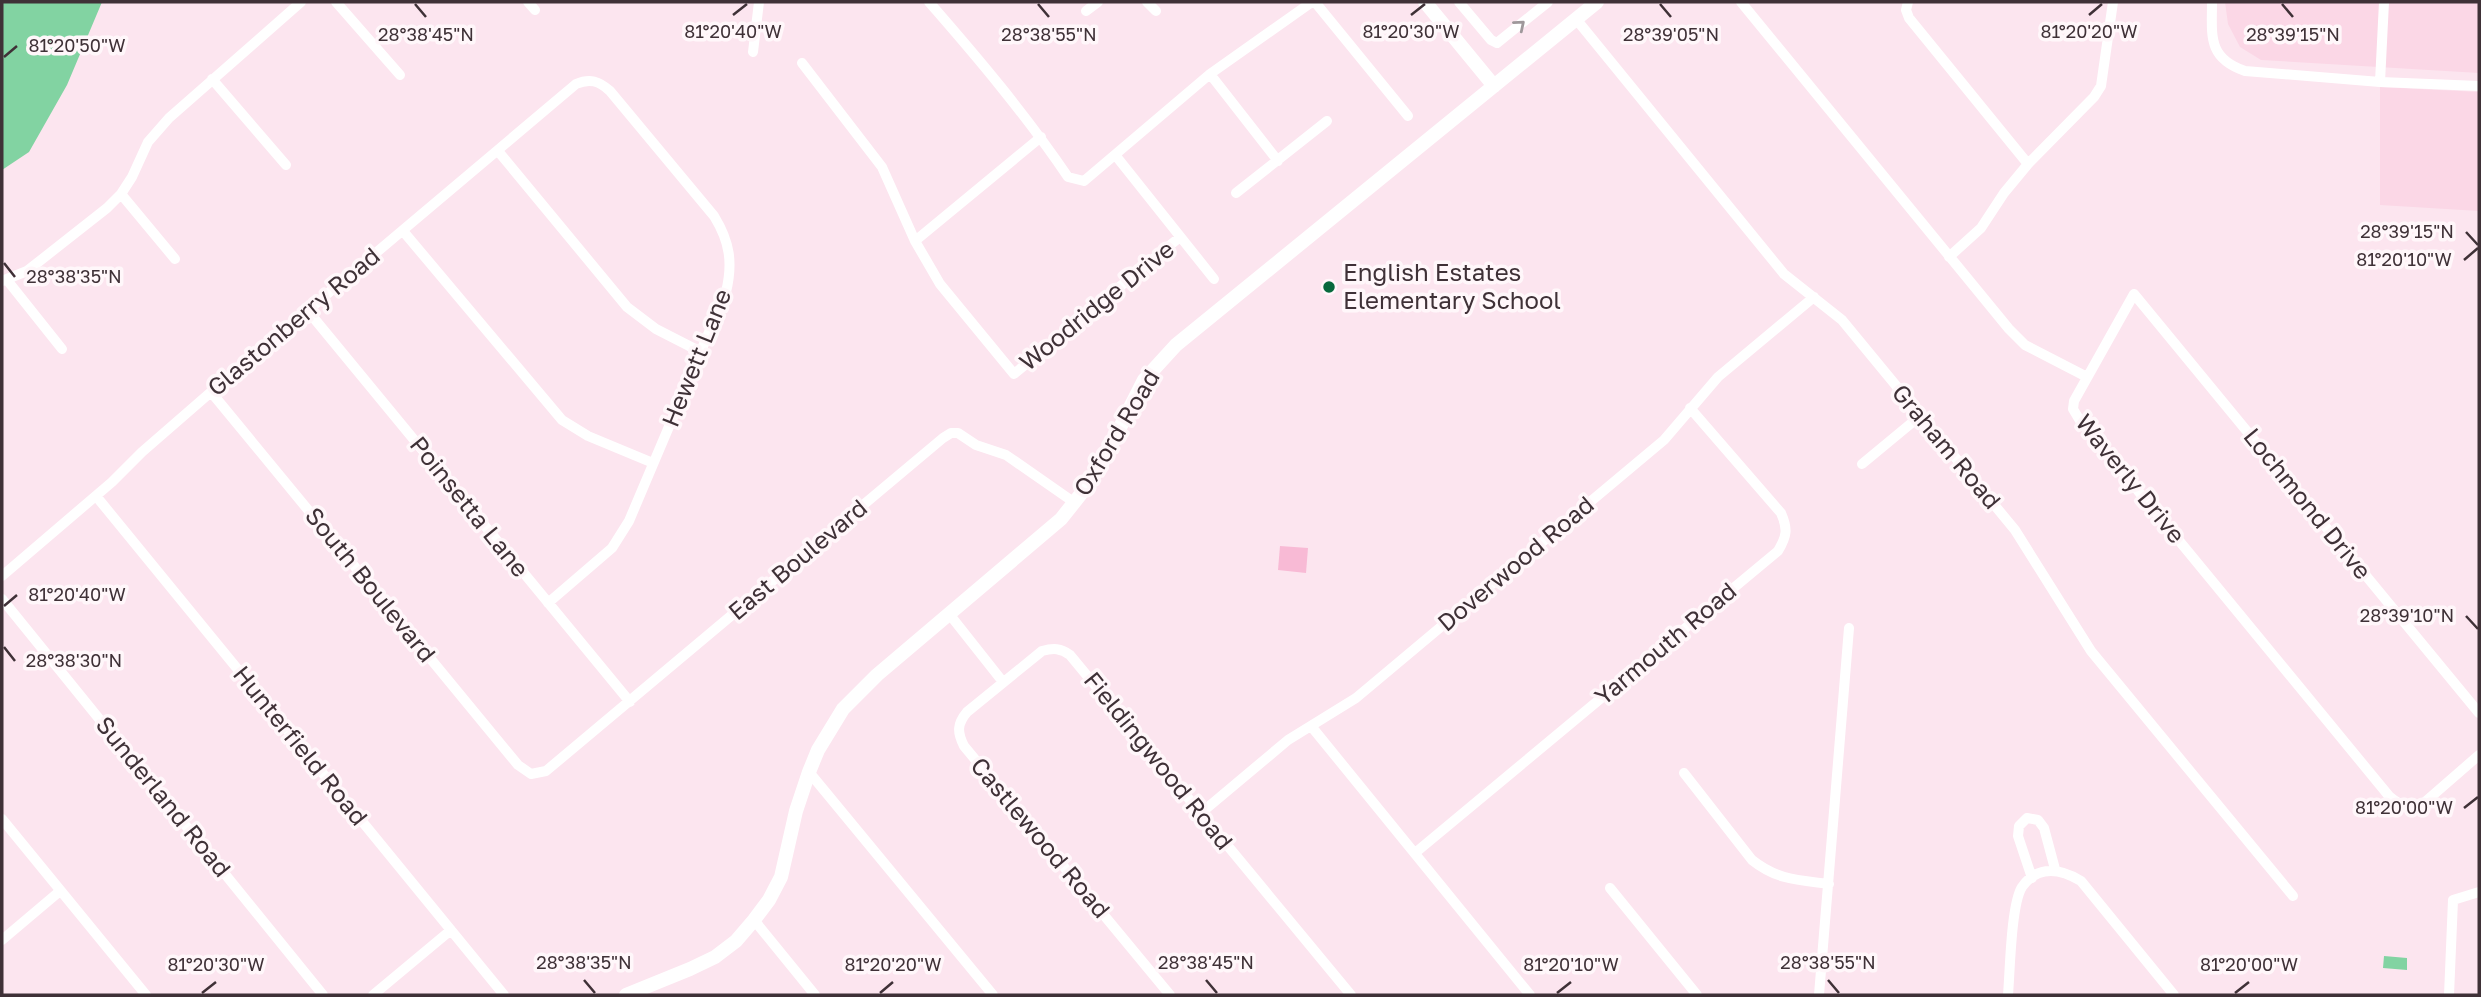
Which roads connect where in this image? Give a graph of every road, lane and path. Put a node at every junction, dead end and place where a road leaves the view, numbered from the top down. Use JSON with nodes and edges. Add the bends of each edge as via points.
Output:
{"nodes":[{"id":1,"x":301,"y":2,"type":"edge"},
{"id":2,"x":336,"y":2,"type":"edge"},
{"id":3,"x":759,"y":2,"type":"edge"},
{"id":4,"x":929,"y":2,"type":"edge"},
{"id":5,"x":1098,"y":2,"type":"edge"},
{"id":6,"x":1147,"y":2,"type":"edge"},
{"id":7,"x":1313,"y":2,"type":"edge"},
{"id":8,"x":1425,"y":2,"type":"edge"},
{"id":9,"x":1459,"y":2,"type":"edge"},
{"id":10,"x":1548,"y":2,"type":"edge"},
{"id":11,"x":1597,"y":2,"type":"edge"},
{"id":12,"x":1741,"y":2,"type":"edge"},
{"id":13,"x":1908,"y":2,"type":"edge"},
{"id":14,"x":2113,"y":2,"type":"edge"},
{"id":15,"x":2212,"y":2,"type":"edge"},
{"id":16,"x":2384,"y":2,"type":"edge"},
{"id":17,"x":1086,"y":11,"type":"dead end"},
{"id":18,"x":1156,"y":11,"type":"dead end"},
{"id":19,"x":1576,"y":19,"type":"junction"},
{"id":20,"x":753,"y":52,"type":"dead end"},
{"id":21,"x":802,"y":63,"type":"dead end"},
{"id":22,"x":1210,"y":74,"type":"junction"},
{"id":23,"x":400,"y":75,"type":"dead end"},
{"id":24,"x":212,"y":79,"type":"junction"},
{"id":25,"x":594,"y":80,"type":"joint"},
{"id":26,"x":2380,"y":82,"type":"junction"},
{"id":27,"x":1494,"y":86,"type":"junction"},
{"id":28,"x":2479,"y":86,"type":"edge"},
{"id":29,"x":1408,"y":116,"type":"dead end"},
{"id":30,"x":1327,"y":121,"type":"dead end"},
{"id":31,"x":1041,"y":137,"type":"junction"},
{"id":32,"x":498,"y":151,"type":"junction"},
{"id":33,"x":1116,"y":156,"type":"junction"},
{"id":34,"x":1278,"y":160,"type":"junction"},
{"id":35,"x":2028,"y":164,"type":"junction"},
{"id":36,"x":286,"y":165,"type":"dead end"},
{"id":37,"x":1236,"y":193,"type":"dead end"},
{"id":38,"x":121,"y":194,"type":"junction"},
{"id":39,"x":403,"y":230,"type":"junction"},
{"id":40,"x":1180,"y":237,"type":"junction"},
{"id":41,"x":915,"y":240,"type":"junction"},
{"id":42,"x":1949,"y":257,"type":"junction"},
{"id":43,"x":175,"y":259,"type":"dead end"},
{"id":44,"x":1214,"y":279,"type":"dead end"},
{"id":45,"x":4,"y":280,"type":"edge"},
{"id":46,"x":1814,"y":298,"type":"junction"},
{"id":47,"x":308,"y":311,"type":"junction"},
{"id":48,"x":62,"y":349,"type":"dead end"},
{"id":49,"x":701,"y":352,"type":"junction"},
{"id":50,"x":2087,"y":377,"type":"junction"},
{"id":51,"x":211,"y":392,"type":"junction"},
{"id":52,"x":1690,"y":408,"type":"junction"},
{"id":53,"x":1920,"y":416,"type":"junction"},
{"id":54,"x":653,"y":463,"type":"junction"},
{"id":55,"x":1862,"y":464,"type":"dead end"},
{"id":56,"x":96,"y":496,"type":"junction"},
{"id":57,"x":1075,"y":503,"type":"junction"},
{"id":58,"x":2,"y":576,"type":"edge"},
{"id":59,"x":2,"y":599,"type":"edge"},
{"id":60,"x":548,"y":603,"type":"junction"},
{"id":61,"x":950,"y":615,"type":"junction"},
{"id":62,"x":1849,"y":628,"type":"dead end"},
{"id":63,"x":1003,"y":682,"type":"junction"},
{"id":64,"x":630,"y":702,"type":"junction"},
{"id":65,"x":2479,"y":713,"type":"edge"},
{"id":66,"x":1311,"y":726,"type":"junction"},
{"id":67,"x":2479,"y":755,"type":"edge"},
{"id":68,"x":809,"y":772,"type":"junction"},
{"id":69,"x":1684,"y":772,"type":"dead end"},
{"id":70,"x":531,"y":774,"type":"joint"},
{"id":71,"x":1200,"y":813,"type":"junction"},
{"id":72,"x":2,"y":819,"type":"edge"},
{"id":73,"x":1415,"y":853,"type":"junction"},
{"id":74,"x":2055,"y":869,"type":"junction"},
{"id":75,"x":2032,"y":878,"type":"junction"},
{"id":76,"x":1829,"y":884,"type":"junction"},
{"id":77,"x":1610,"y":888,"type":"dead end"},
{"id":78,"x":61,"y":891,"type":"junction"},
{"id":79,"x":2479,"y":892,"type":"edge"},
{"id":80,"x":2293,"y":896,"type":"dead end"},
{"id":81,"x":754,"y":920,"type":"junction"},
{"id":82,"x":450,"y":930,"type":"junction"},
{"id":83,"x":2,"y":940,"type":"edge"},
{"id":84,"x":632,"y":994,"type":"edge"},
{"id":85,"x":146,"y":995,"type":"edge"},
{"id":86,"x":324,"y":995,"type":"edge"},
{"id":87,"x":373,"y":995,"type":"edge"},
{"id":88,"x":504,"y":995,"type":"edge"},
{"id":89,"x":815,"y":995,"type":"edge"},
{"id":90,"x":993,"y":995,"type":"edge"},
{"id":91,"x":1170,"y":995,"type":"edge"},
{"id":92,"x":1351,"y":995,"type":"edge"},
{"id":93,"x":1530,"y":995,"type":"edge"},
{"id":94,"x":1697,"y":995,"type":"edge"},
{"id":95,"x":1819,"y":995,"type":"edge"},
{"id":96,"x":2008,"y":995,"type":"edge"},
{"id":97,"x":2174,"y":995,"type":"edge"},
{"id":98,"x":2449,"y":995,"type":"edge"}],
"edges":[{"from":1,"to":24,"type":"street"},
{"from":2,"to":23,"type":"street"},
{"from":3,"to":20,"type":"street"},
{"from":4,"to":31,"type":"street"},
{"from":5,"to":17,"type":"street"},
{"from":6,"to":18,"type":"street"},
{"from":7,"to":22,"type":"street"},
{"from":7,"to":29,"type":"street"},
{"from":8,"to":27,"type":"street"},
{"from":9,"to":10,"type":"street","one_way":true,"via":[[1497,43]]},
{"from":11,"to":19,"type":"street","name":"Oxford Road"},
{"from":12,"to":42,"type":"street","name":"Waverly Drive"},
{"from":13,"to":35,"type":"street","via":[[1909,18]]},
{"from":14,"to":35,"type":"street","via":[[2101,86]]},
{"from":15,"to":26,"type":"street","via":[[2215,50],[2234,67],[2255,73]]},
{"from":16,"to":26,"type":"street"},
{"from":19,"to":27,"type":"street","name":"Oxford Road"},
{"from":19,"to":46,"type":"street","name":"Graham Road","via":[[1784,274]]},
{"from":21,"to":41,"type":"street","name":"Woodridge Drive","via":[[883,167]]},
{"from":22,"to":33,"type":"street"},
{"from":22,"to":34,"type":"street"},
{"from":24,"to":36,"type":"street"},
{"from":24,"to":38,"type":"street","via":[[148,142]]},
{"from":25,"to":32,"type":"street","name":"Glastonberry Road","via":[[576,84]]},
{"from":25,"to":49,"type":"street","name":"Hewett Lane","via":[[610,91],[725,234],[731,272]]},
{"from":26,"to":28,"type":"street"},
{"from":27,"to":57,"type":"street","name":"Oxford Road","via":[[1176,345],[1136,393],[1102,463]]},
{"from":30,"to":34,"type":"street"},
{"from":31,"to":33,"type":"street","via":[[1068,177],[1084,181]]},
{"from":31,"to":41,"type":"street"},
{"from":32,"to":39,"type":"street","name":"Glastonberry Road"},
{"from":32,"to":49,"type":"street","via":[[626,307]]},
{"from":33,"to":40,"type":"street"},
{"from":34,"to":37,"type":"street"},
{"from":35,"to":42,"type":"street","via":[[1981,228]]},
{"from":38,"to":43,"type":"street"},
{"from":38,"to":45,"type":"street","via":[[26,271]]},
{"from":39,"to":47,"type":"street","name":"Glastonberry Road"},
{"from":39,"to":54,"type":"street","via":[[562,420]]},
{"from":40,"to":41,"type":"street","name":"Woodridge Drive","via":[[1014,374],[940,284]]},
{"from":40,"to":44,"type":"street"},
{"from":42,"to":50,"type":"street","name":"Waverly Drive","via":[[2025,345]]},
{"from":45,"to":48,"type":"street"},
{"from":46,"to":52,"type":"street","name":"Doverwood Road","via":[[1718,377]]},
{"from":46,"to":53,"type":"street","name":"Graham Road","via":[[1842,320]]},
{"from":47,"to":51,"type":"street","name":"Glastonberry Road"},
{"from":47,"to":60,"type":"street","name":"Poinsetta Lane"},
{"from":49,"to":54,"type":"street","name":"Hewett Lane"},
{"from":50,"to":65,"type":"street","name":"Lochmond Drive","via":[[2134,294]]},
{"from":50,"to":67,"type":"street","name":"Waverly Drive","via":[[2074,401],[2079,419],[2389,796],[2406,807],[2415,807]]},
{"from":51,"to":56,"type":"street","name":"Glastonberry Road"},
{"from":51,"to":70,"type":"street","name":"South Boulevard","via":[[518,765]]},
{"from":52,"to":66,"type":"street","name":"Doverwood Road","via":[[1664,440],[1632,467],[1356,698]]},
{"from":52,"to":73,"type":"street","name":"Yarmouth Road","via":[[1782,513],[1787,537],[1778,551]]},
{"from":53,"to":55,"type":"street"},
{"from":53,"to":80,"type":"street","name":"Graham Road","via":[[2015,530],[2091,651]]},
{"from":54,"to":60,"type":"street","name":"Hewett Lane","via":[[629,521],[612,548]]},
{"from":56,"to":58,"type":"street","name":"Glastonberry Road"},
{"from":56,"to":82,"type":"street","name":"Hunterfield Road"},
{"from":57,"to":61,"type":"street","name":"Oxford Road"},
{"from":57,"to":64,"type":"street","name":"East Boulevard","via":[[1006,455],[951,433]]},
{"from":59,"to":86,"type":"street","name":"Sunderland Road"},
{"from":60,"to":64,"type":"street","name":"Poinsetta Lane"},
{"from":61,"to":63,"type":"street"},
{"from":61,"to":68,"type":"street","name":"Oxford Road","via":[[843,709]]},
{"from":62,"to":76,"type":"street"},
{"from":63,"to":71,"type":"street","name":"Fieldingwood Road","via":[[1042,651],[1064,650]]},
{"from":63,"to":91,"type":"street","name":"Castlewood Road","via":[[959,722],[964,746]]},
{"from":64,"to":70,"type":"street","name":"East Boulevard","via":[[546,771]]},
{"from":66,"to":71,"type":"street","name":"Doverwood Road"},
{"from":66,"to":73,"type":"street"},
{"from":68,"to":81,"type":"street","name":"Oxford Road","via":[[781,877]]},
{"from":68,"to":90,"type":"street"},
{"from":69,"to":76,"type":"street","via":[[1752,860],[1766,871]]},
{"from":71,"to":92,"type":"street","name":"Fieldingwood Road"},
{"from":72,"to":78,"type":"street"},
{"from":73,"to":93,"type":"street"},
{"from":74,"to":75,"type":"street"},
{"from":74,"to":75,"type":"street","via":[[2041,822],[2028,818],[2020,824],[2018,836]]},
{"from":74,"to":97,"type":"street","via":[[2081,881]]},
{"from":75,"to":96,"type":"street","via":[[2016,901]]},
{"from":76,"to":95,"type":"street"},
{"from":77,"to":94,"type":"street"},
{"from":78,"to":83,"type":"street"},
{"from":78,"to":85,"type":"street"},
{"from":79,"to":98,"type":"street","via":[[2453,900]]},
{"from":81,"to":84,"type":"street","name":"Oxford Road","via":[[715,957]]},
{"from":81,"to":89,"type":"street"},
{"from":82,"to":87,"type":"street"},
{"from":82,"to":88,"type":"street","name":"Hunterfield Road"}]}
